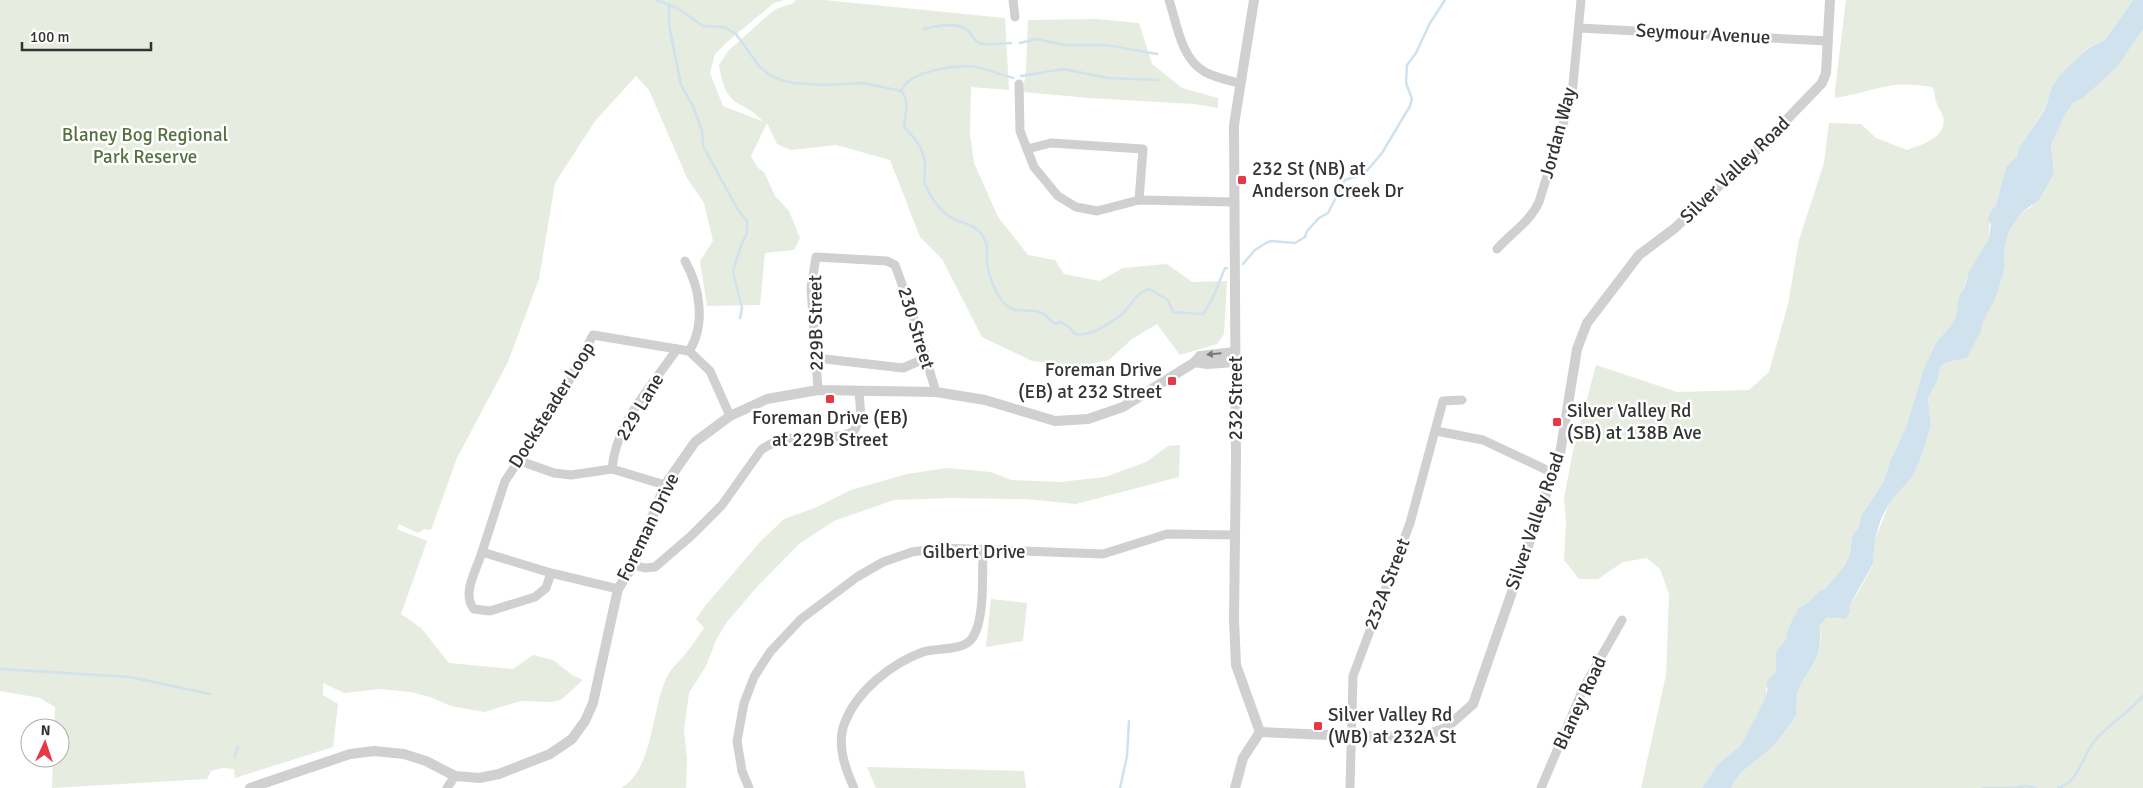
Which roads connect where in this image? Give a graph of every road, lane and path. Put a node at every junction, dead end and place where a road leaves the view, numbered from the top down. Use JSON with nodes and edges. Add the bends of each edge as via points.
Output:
{"nodes":[{"id":1,"x":1013,"y":0,"type":"edge"},
{"id":2,"x":1169,"y":0,"type":"edge"},
{"id":3,"x":1254,"y":0,"type":"edge"},
{"id":4,"x":1581,"y":0,"type":"edge"},
{"id":5,"x":1830,"y":0,"type":"edge"},
{"id":6,"x":1015,"y":17,"type":"dead end"},
{"id":7,"x":1579,"y":28,"type":"junction"},
{"id":8,"x":1828,"y":41,"type":"junction"},
{"id":9,"x":1239,"y":83,"type":"junction"},
{"id":10,"x":1019,"y":84,"type":"dead end"},
{"id":11,"x":1027,"y":149,"type":"junction"},
{"id":12,"x":1138,"y":200,"type":"junction"},
{"id":13,"x":1233,"y":202,"type":"junction"},
{"id":14,"x":1497,"y":249,"type":"dead end"},
{"id":15,"x":816,"y":257,"type":"joint"},
{"id":16,"x":685,"y":262,"type":"dead end"},
{"id":17,"x":677,"y":349,"type":"junction"},
{"id":18,"x":689,"y":351,"type":"junction"},
{"id":19,"x":1236,"y":357,"type":"junction"},
{"id":20,"x":816,"y":358,"type":"junction"},
{"id":21,"x":926,"y":358,"type":"junction"},
{"id":22,"x":818,"y":390,"type":"junction"},
{"id":23,"x":859,"y":391,"type":"junction"},
{"id":24,"x":936,"y":392,"type":"junction"},
{"id":25,"x":1462,"y":400,"type":"dead end"},
{"id":26,"x":730,"y":416,"type":"junction"},
{"id":27,"x":1436,"y":431,"type":"junction"},
{"id":28,"x":520,"y":461,"type":"junction"},
{"id":29,"x":612,"y":469,"type":"junction"},
{"id":30,"x":1553,"y":473,"type":"junction"},
{"id":31,"x":666,"y":485,"type":"junction"},
{"id":32,"x":1234,"y":535,"type":"junction"},
{"id":33,"x":984,"y":551,"type":"junction"},
{"id":34,"x":482,"y":552,"type":"junction"},
{"id":35,"x":633,"y":566,"type":"junction"},
{"id":36,"x":551,"y":573,"type":"junction"},
{"id":37,"x":618,"y":589,"type":"junction"},
{"id":38,"x":1622,"y":620,"type":"dead end"},
{"id":39,"x":1260,"y":732,"type":"junction"},
{"id":40,"x":1352,"y":736,"type":"junction"},
{"id":41,"x":455,"y":776,"type":"junction"},
{"id":42,"x":250,"y":788,"type":"edge"},
{"id":43,"x":447,"y":788,"type":"edge"},
{"id":44,"x":748,"y":788,"type":"edge"},
{"id":45,"x":854,"y":788,"type":"edge"},
{"id":46,"x":1235,"y":788,"type":"edge"},
{"id":47,"x":1350,"y":788,"type":"edge"},
{"id":48,"x":1541,"y":788,"type":"edge"}],
"edges":[{"from":1,"to":6,"type":"street"},
{"from":2,"to":9,"type":"street","via":[[1182,41],[1195,64],[1213,75]]},
{"from":3,"to":9,"type":"street","name":"232 Street"},
{"from":4,"to":7,"type":"street","name":"Jordan Way"},
{"from":5,"to":8,"type":"street","name":"Silver Valley Road"},
{"from":7,"to":8,"type":"street","name":"Seymour Avenue"},
{"from":7,"to":14,"type":"street","name":"Jordan Way","via":[[1572,95],[1539,202],[1531,217]]},
{"from":8,"to":30,"type":"street","name":"Silver Valley Road","via":[[1826,73],[1817,89],[1675,228],[1639,255],[1587,323],[1576,349],[1560,454]]},
{"from":9,"to":13,"type":"street","name":"232 Street","via":[[1234,124]]},
{"from":10,"to":11,"type":"street","via":[[1020,131]]},
{"from":11,"to":12,"type":"street","via":[[1034,167],[1058,196],[1076,207],[1097,211]]},
{"from":11,"to":12,"type":"street","via":[[1052,142],[1143,149]]},
{"from":12,"to":13,"type":"street"},
{"from":13,"to":19,"type":"street","name":"232 Street"},
{"from":15,"to":20,"type":"street","name":"229B Street","via":[[811,288]]},
{"from":15,"to":21,"type":"street","name":"230 Street","via":[[887,261],[895,265]]},
{"from":16,"to":18,"type":"street","via":[[694,277],[699,318],[696,338]]},
{"from":17,"to":18,"type":"street","name":"Docksteader Loop"},
{"from":17,"to":28,"type":"street","name":"Docksteader Loop","via":[[594,336]]},
{"from":17,"to":29,"type":"street","name":"229 Lane","via":[[641,398],[622,432]]},
{"from":18,"to":26,"type":"street","via":[[710,371]]},
{"from":19,"to":24,"type":"street","name":"Foreman Drive","via":[[1200,356],[1196,362],[1123,407],[1088,419],[1056,421],[985,400]]},
{"from":19,"to":32,"type":"street","name":"232 Street"},
{"from":20,"to":21,"type":"street","via":[[903,368]]},
{"from":20,"to":22,"type":"street","name":"229B Street"},
{"from":21,"to":24,"type":"street","name":"230 Street"},
{"from":22,"to":23,"type":"street","name":"Foreman Drive"},
{"from":22,"to":26,"type":"street","name":"Foreman Drive","via":[[767,399]]},
{"from":23,"to":24,"type":"street","name":"Foreman Drive"},
{"from":23,"to":35,"type":"street","via":[[861,417],[854,432],[839,436],[787,438],[769,444],[722,505],[691,536],[655,566]]},
{"from":25,"to":27,"type":"street","name":"232A Street","via":[[1443,401]]},
{"from":26,"to":31,"type":"street","name":"Foreman Drive","via":[[695,442]]},
{"from":27,"to":30,"type":"street","via":[[1483,440]]},
{"from":27,"to":40,"type":"street","name":"232A Street","via":[[1410,524],[1353,676]]},
{"from":28,"to":29,"type":"street","via":[[554,473],[571,475]]},
{"from":28,"to":34,"type":"street","name":"Docksteader Loop","via":[[505,481]]},
{"from":29,"to":31,"type":"street"},
{"from":30,"to":40,"type":"street","name":"Silver Valley Road","via":[[1472,704],[1446,728],[1421,737]]},
{"from":31,"to":35,"type":"street","name":"Foreman Drive"},
{"from":32,"to":33,"type":"street","name":"Gilbert Drive","via":[[1167,534],[1103,554]]},
{"from":32,"to":39,"type":"street","name":"232 Street","via":[[1236,665]]},
{"from":33,"to":44,"type":"street","name":"Gilbert Drive","via":[[942,548],[912,552],[883,562],[856,576],[801,619],[770,652],[754,677],[744,703],[738,741]]},
{"from":33,"to":45,"type":"street","via":[[979,621],[972,639],[963,646],[924,652],[903,661],[872,685],[856,702],[844,723],[844,768]]},
{"from":34,"to":36,"type":"street"},
{"from":34,"to":36,"type":"street","name":"Docksteader Loop","via":[[468,596],[478,611],[490,611],[539,595],[546,588]]},
{"from":35,"to":37,"type":"street","name":"Foreman Drive"},
{"from":36,"to":37,"type":"street"},
{"from":37,"to":41,"type":"street","name":"Foreman Drive","via":[[593,703],[572,739],[550,754],[499,774],[479,778]]},
{"from":38,"to":48,"type":"street","name":"Blaney Road","via":[[1584,687]]},
{"from":39,"to":40,"type":"street","name":"Silver Valley Road"},
{"from":39,"to":46,"type":"street","via":[[1243,758]]},
{"from":40,"to":47,"type":"street","name":"232A Street"},
{"from":41,"to":42,"type":"street","name":"Foreman Drive","via":[[404,754],[374,751],[350,754]]},
{"from":41,"to":43,"type":"street"}]}
